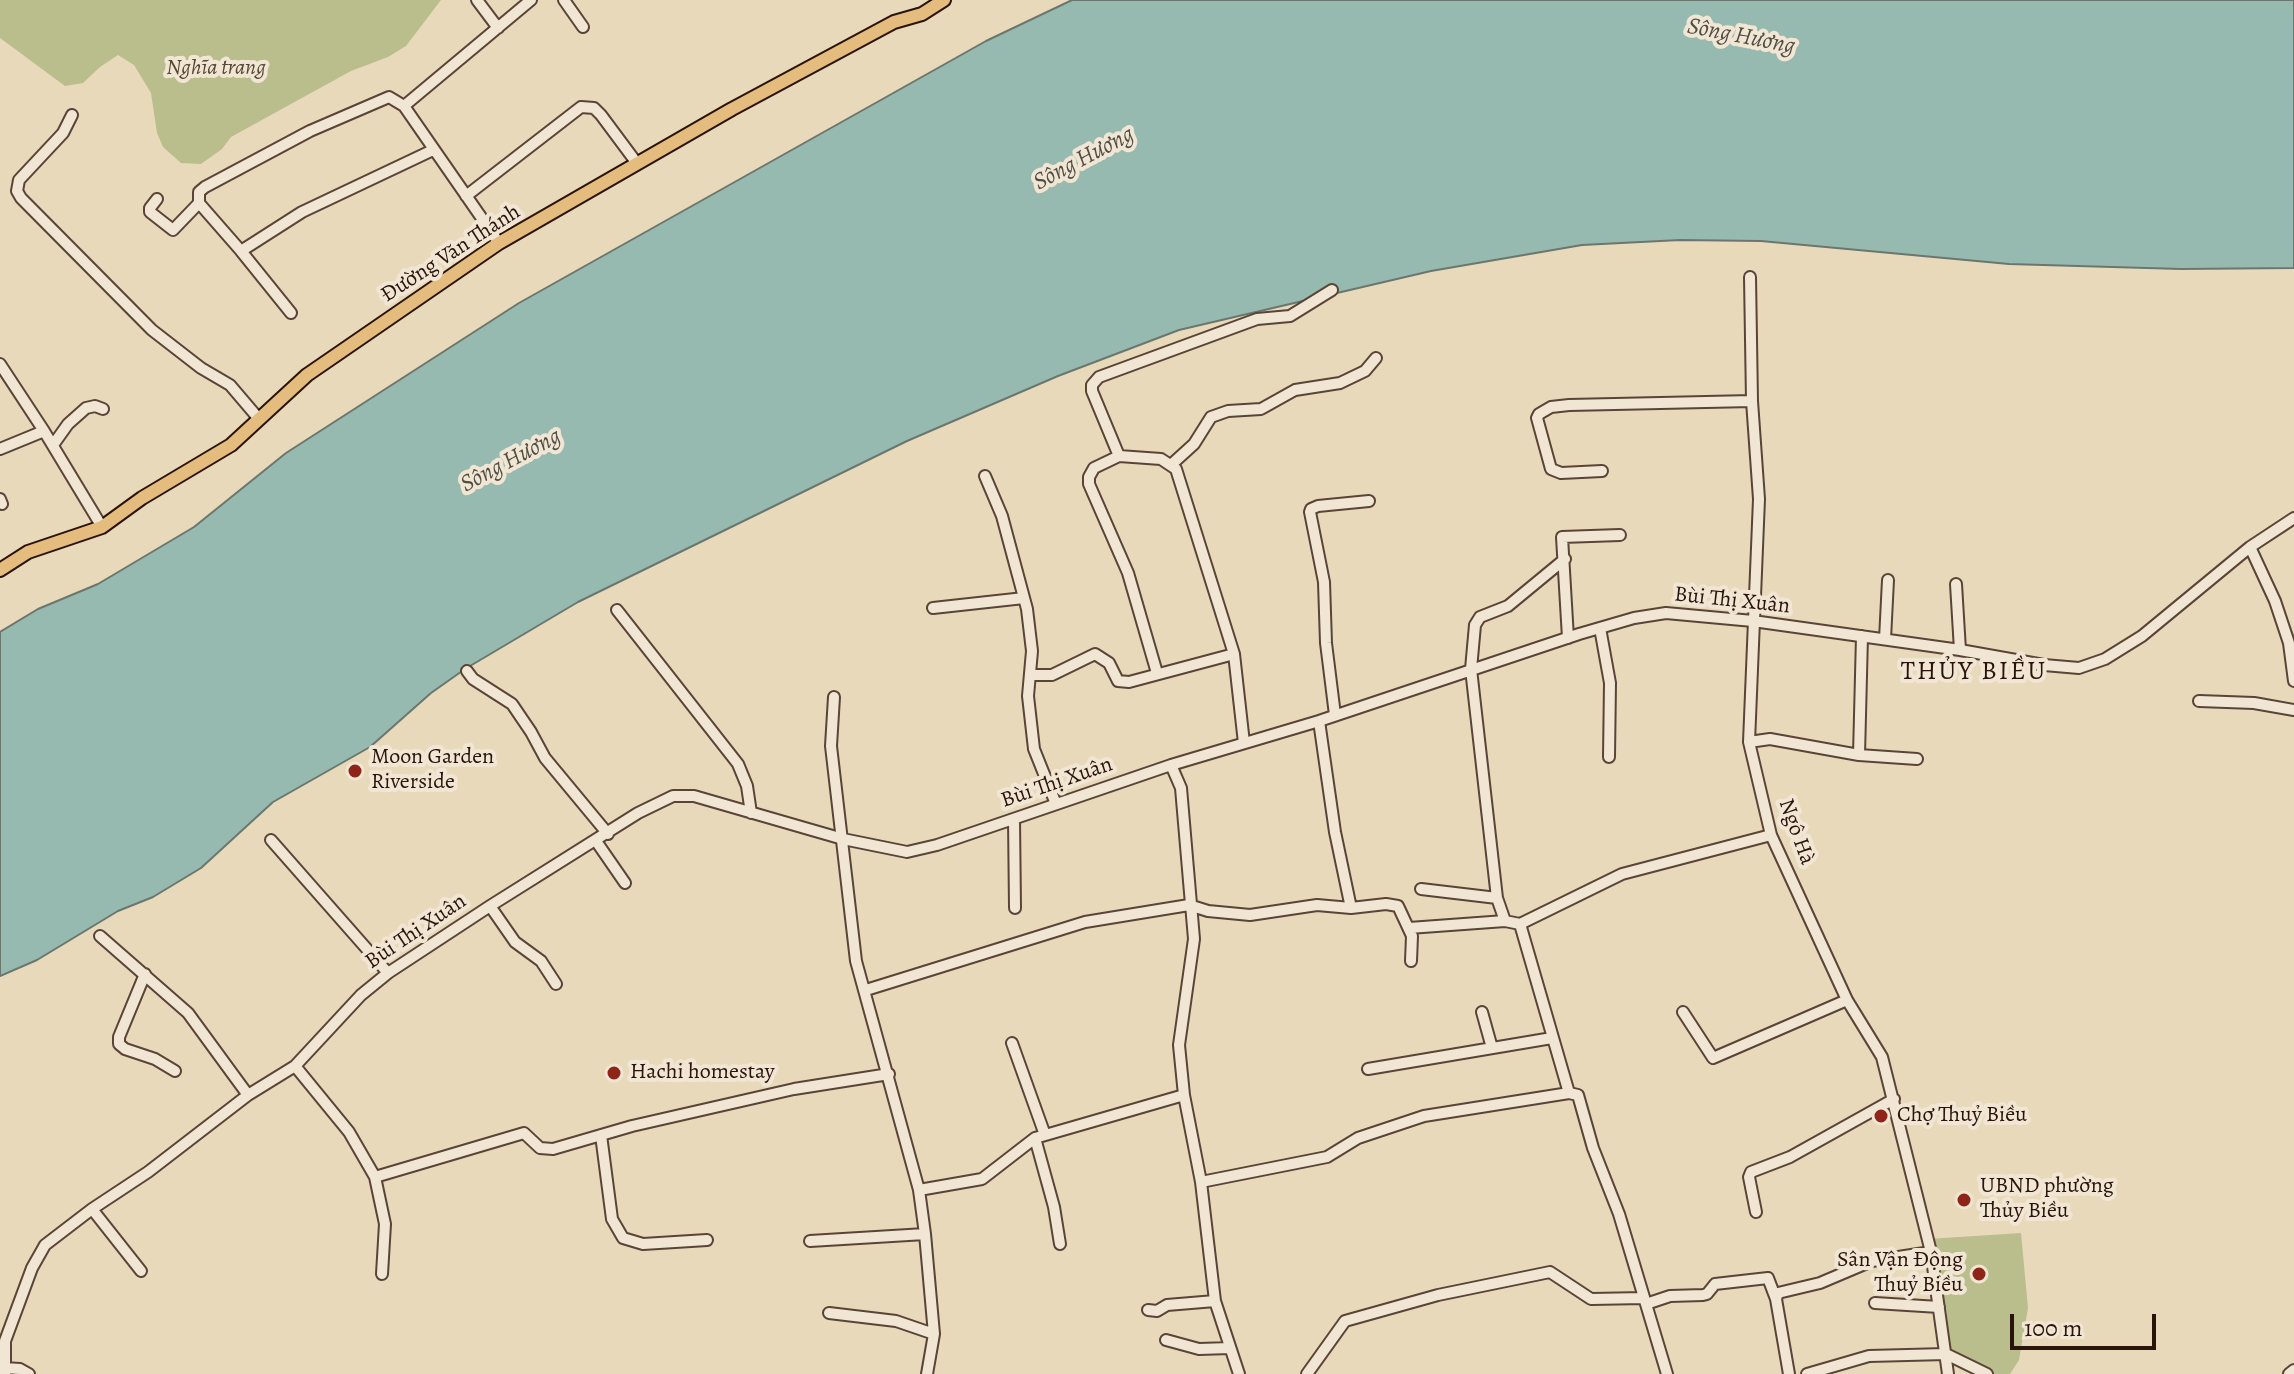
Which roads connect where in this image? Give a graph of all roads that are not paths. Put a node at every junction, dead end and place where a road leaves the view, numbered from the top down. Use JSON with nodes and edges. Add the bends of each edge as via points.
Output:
{"nodes":[{"id":1,"x":477,"y":0,"type":"edge"},
{"id":2,"x":531,"y":0,"type":"edge"},
{"id":3,"x":564,"y":0,"type":"edge"},
{"id":4,"x":944,"y":0,"type":"edge"},
{"id":5,"x":583,"y":27,"type":"dead end"},
{"id":6,"x":498,"y":28,"type":"junction"},
{"id":7,"x":404,"y":106,"type":"junction"},
{"id":8,"x":72,"y":115,"type":"dead end"},
{"id":9,"x":433,"y":150,"type":"junction"},
{"id":10,"x":636,"y":162,"type":"junction"},
{"id":11,"x":466,"y":196,"type":"junction"},
{"id":12,"x":157,"y":199,"type":"dead end"},
{"id":13,"x":199,"y":203,"type":"junction"},
{"id":14,"x":499,"y":243,"type":"junction"},
{"id":15,"x":241,"y":251,"type":"junction"},
{"id":16,"x":1750,"y":277,"type":"dead end"},
{"id":17,"x":1332,"y":290,"type":"dead end"},
{"id":18,"x":291,"y":313,"type":"dead end"},
{"id":19,"x":1376,"y":358,"type":"dead end"},
{"id":20,"x":0,"y":364,"type":"edge"},
{"id":21,"x":1752,"y":401,"type":"junction"},
{"id":22,"x":103,"y":409,"type":"dead end"},
{"id":23,"x":259,"y":419,"type":"junction"},
{"id":24,"x":44,"y":431,"type":"junction"},
{"id":25,"x":53,"y":445,"type":"junction"},
{"id":26,"x":0,"y":449,"type":"edge"},
{"id":27,"x":1119,"y":456,"type":"junction"},
{"id":28,"x":1172,"y":464,"type":"junction"},
{"id":29,"x":1602,"y":471,"type":"dead end"},
{"id":30,"x":985,"y":476,"type":"dead end"},
{"id":31,"x":1369,"y":501,"type":"dead end"},
{"id":32,"x":2294,"y":518,"type":"edge"},
{"id":33,"x":102,"y":527,"type":"junction"},
{"id":34,"x":1620,"y":535,"type":"dead end"},
{"id":35,"x":2250,"y":547,"type":"junction"},
{"id":36,"x":1565,"y":559,"type":"junction"},
{"id":37,"x":0,"y":570,"type":"edge"},
{"id":38,"x":1888,"y":580,"type":"dead end"},
{"id":39,"x":1956,"y":584,"type":"dead end"},
{"id":40,"x":1024,"y":598,"type":"junction"},
{"id":41,"x":933,"y":608,"type":"dead end"},
{"id":42,"x":617,"y":610,"type":"dead end"},
{"id":43,"x":1753,"y":621,"type":"junction"},
{"id":44,"x":1600,"y":628,"type":"junction"},
{"id":45,"x":1862,"y":636,"type":"junction"},
{"id":46,"x":1568,"y":638,"type":"junction"},
{"id":47,"x":1885,"y":639,"type":"junction"},
{"id":48,"x":1960,"y":650,"type":"junction"},
{"id":49,"x":1234,"y":654,"type":"junction"},
{"id":50,"x":1471,"y":669,"type":"junction"},
{"id":51,"x":467,"y":671,"type":"dead end"},
{"id":52,"x":1157,"y":673,"type":"junction"},
{"id":53,"x":1030,"y":675,"type":"junction"},
{"id":54,"x":2294,"y":681,"type":"edge"},
{"id":55,"x":834,"y":697,"type":"dead end"},
{"id":56,"x":2199,"y":701,"type":"dead end"},
{"id":57,"x":2294,"y":710,"type":"edge"},
{"id":58,"x":1335,"y":715,"type":"junction"},
{"id":59,"x":1319,"y":721,"type":"junction"},
{"id":60,"x":1749,"y":742,"type":"junction"},
{"id":61,"x":1244,"y":743,"type":"junction"},
{"id":62,"x":1859,"y":755,"type":"junction"},
{"id":63,"x":1609,"y":757,"type":"dead end"},
{"id":64,"x":1917,"y":759,"type":"dead end"},
{"id":65,"x":1171,"y":765,"type":"junction"},
{"id":66,"x":1056,"y":804,"type":"junction"},
{"id":67,"x":751,"y":813,"type":"junction"},
{"id":68,"x":1014,"y":819,"type":"junction"},
{"id":69,"x":608,"y":834,"type":"junction"},
{"id":70,"x":1771,"y":835,"type":"junction"},
{"id":71,"x":843,"y":839,"type":"junction"},
{"id":72,"x":271,"y":840,"type":"dead end"},
{"id":73,"x":596,"y":841,"type":"junction"},
{"id":74,"x":625,"y":883,"type":"dead end"},
{"id":75,"x":1421,"y":889,"type":"dead end"},
{"id":76,"x":1497,"y":898,"type":"junction"},
{"id":77,"x":1189,"y":905,"type":"junction"},
{"id":78,"x":490,"y":906,"type":"junction"},
{"id":79,"x":1015,"y":908,"type":"dead end"},
{"id":80,"x":1351,"y":908,"type":"junction"},
{"id":81,"x":1505,"y":921,"type":"junction"},
{"id":82,"x":1520,"y":924,"type":"junction"},
{"id":83,"x":1409,"y":928,"type":"junction"},
{"id":84,"x":100,"y":936,"type":"dead end"},
{"id":85,"x":1411,"y":961,"type":"dead end"},
{"id":86,"x":388,"y":973,"type":"junction"},
{"id":87,"x":145,"y":974,"type":"junction"},
{"id":88,"x":556,"y":984,"type":"dead end"},
{"id":89,"x":866,"y":990,"type":"junction"},
{"id":90,"x":1847,"y":1000,"type":"junction"},
{"id":91,"x":1482,"y":1012,"type":"dead end"},
{"id":92,"x":1683,"y":1012,"type":"dead end"},
{"id":93,"x":1552,"y":1038,"type":"junction"},
{"id":94,"x":1012,"y":1043,"type":"dead end"},
{"id":95,"x":1492,"y":1048,"type":"junction"},
{"id":96,"x":295,"y":1066,"type":"junction"},
{"id":97,"x":1368,"y":1069,"type":"dead end"},
{"id":98,"x":175,"y":1071,"type":"dead end"},
{"id":99,"x":889,"y":1074,"type":"junction"},
{"id":100,"x":1569,"y":1093,"type":"junction"},
{"id":101,"x":248,"y":1095,"type":"junction"},
{"id":102,"x":1184,"y":1095,"type":"junction"},
{"id":103,"x":1894,"y":1099,"type":"junction"},
{"id":104,"x":601,"y":1135,"type":"junction"},
{"id":105,"x":1040,"y":1137,"type":"junction"},
{"id":106,"x":375,"y":1177,"type":"junction"},
{"id":107,"x":1201,"y":1182,"type":"junction"},
{"id":108,"x":919,"y":1190,"type":"junction"},
{"id":109,"x":92,"y":1209,"type":"junction"},
{"id":110,"x":1756,"y":1212,"type":"dead end"},
{"id":111,"x":925,"y":1234,"type":"junction"},
{"id":112,"x":707,"y":1240,"type":"dead end"},
{"id":113,"x":810,"y":1241,"type":"dead end"},
{"id":114,"x":1060,"y":1244,"type":"dead end"},
{"id":115,"x":1931,"y":1252,"type":"junction"},
{"id":116,"x":141,"y":1271,"type":"dead end"},
{"id":117,"x":382,"y":1274,"type":"dead end"},
{"id":118,"x":1776,"y":1299,"type":"junction"},
{"id":119,"x":1215,"y":1301,"type":"junction"},
{"id":120,"x":1645,"y":1301,"type":"junction"},
{"id":121,"x":1875,"y":1303,"type":"dead end"},
{"id":122,"x":1939,"y":1307,"type":"junction"},
{"id":123,"x":1148,"y":1310,"type":"dead end"},
{"id":124,"x":829,"y":1313,"type":"dead end"},
{"id":125,"x":934,"y":1334,"type":"junction"},
{"id":126,"x":1166,"y":1340,"type":"dead end"},
{"id":127,"x":1230,"y":1348,"type":"junction"},
{"id":128,"x":1946,"y":1354,"type":"junction"},
{"id":129,"x":2294,"y":1370,"type":"edge"},
{"id":130,"x":5,"y":1371,"type":"edge"},
{"id":131,"x":29,"y":1374,"type":"edge"},
{"id":132,"x":927,"y":1374,"type":"edge"},
{"id":133,"x":1239,"y":1374,"type":"edge"},
{"id":134,"x":1307,"y":1374,"type":"edge"},
{"id":135,"x":1667,"y":1374,"type":"edge"},
{"id":136,"x":1789,"y":1374,"type":"edge"},
{"id":137,"x":1807,"y":1374,"type":"edge"},
{"id":138,"x":1948,"y":1374,"type":"edge"},
{"id":139,"x":1987,"y":1374,"type":"edge"},
{"id":140,"x":2289,"y":1374,"type":"edge"}],
"edges":[{"from":1,"to":6,"type":"street"},
{"from":2,"to":6,"type":"street"},
{"from":3,"to":5,"type":"street"},
{"from":4,"to":10,"type":"main road","name":"Đường Văn Thánh"},
{"from":6,"to":7,"type":"street"},
{"from":7,"to":9,"type":"street"},
{"from":7,"to":13,"type":"street","via":[[389,97],[310,131],[205,187]]},
{"from":8,"to":23,"type":"street","via":[[63,133],[19,180],[21,198],[152,330],[230,385]]},
{"from":9,"to":11,"type":"street"},
{"from":9,"to":15,"type":"street","via":[[302,212]]},
{"from":10,"to":11,"type":"street","via":[[601,115],[581,107]]},
{"from":10,"to":14,"type":"main road","name":"Đường Văn Thánh"},
{"from":11,"to":14,"type":"street"},
{"from":12,"to":13,"type":"street","via":[[150,212],[173,230]]},
{"from":13,"to":15,"type":"street"},
{"from":14,"to":23,"type":"main road","name":"Đường Văn Thánh","via":[[307,375]]},
{"from":15,"to":18,"type":"street"},
{"from":16,"to":21,"type":"street","name":"Ngô Hà"},
{"from":17,"to":27,"type":"street","via":[[1290,316],[1257,319],[1099,377],[1092,391]]},
{"from":19,"to":28,"type":"street","via":[[1365,371],[1340,383],[1295,390],[1261,409],[1211,417],[1194,444]]},
{"from":20,"to":24,"type":"street"},
{"from":21,"to":29,"type":"street","via":[[1569,405],[1539,414],[1551,469]]},
{"from":21,"to":43,"type":"street","name":"Ngô Hà","via":[[1759,499]]},
{"from":22,"to":25,"type":"street","via":[[86,408]]},
{"from":23,"to":33,"type":"main road","name":"Đường Văn Thánh","via":[[231,445]]},
{"from":24,"to":25,"type":"street"},
{"from":24,"to":26,"type":"street"},
{"from":25,"to":33,"type":"street"},
{"from":27,"to":28,"type":"street"},
{"from":27,"to":52,"type":"street","via":[[1094,468],[1089,484],[1128,573]]},
{"from":28,"to":49,"type":"street"},
{"from":30,"to":40,"type":"street","via":[[1002,516]]},
{"from":31,"to":58,"type":"street","via":[[1314,507],[1310,512],[1324,582]]},
{"from":32,"to":35,"type":"street","name":"Bùi Thị Xuân"},
{"from":33,"to":37,"type":"main road","name":"Đường Văn Thánh","via":[[28,552]]},
{"from":34,"to":36,"type":"street","via":[[1564,535]]},
{"from":35,"to":48,"type":"street","name":"Bùi Thị Xuân","via":[[2142,636],[2105,659],[2079,668]]},
{"from":35,"to":54,"type":"street","via":[[2289,643]]},
{"from":36,"to":46,"type":"street"},
{"from":36,"to":50,"type":"street","via":[[1508,606],[1480,617]]},
{"from":38,"to":47,"type":"street"},
{"from":39,"to":48,"type":"street"},
{"from":40,"to":41,"type":"street"},
{"from":40,"to":53,"type":"street","via":[[1031,631]]},
{"from":42,"to":67,"type":"street","via":[[738,764]]},
{"from":43,"to":44,"type":"street","name":"Bùi Thị Xuân","via":[[1666,613]]},
{"from":43,"to":45,"type":"street","name":"Bùi Thị Xuân"},
{"from":43,"to":60,"type":"street","name":"Ngô Hà"},
{"from":44,"to":46,"type":"street","name":"Bùi Thị Xuân"},
{"from":44,"to":63,"type":"street","via":[[1610,683]]},
{"from":45,"to":47,"type":"street","name":"Bùi Thị Xuân"},
{"from":45,"to":62,"type":"street"},
{"from":46,"to":50,"type":"street","name":"Bùi Thị Xuân"},
{"from":47,"to":48,"type":"street","name":"Bùi Thị Xuân"},
{"from":49,"to":52,"type":"street"},
{"from":49,"to":61,"type":"street"},
{"from":50,"to":58,"type":"street","name":"Bùi Thị Xuân"},
{"from":50,"to":76,"type":"street"},
{"from":51,"to":69,"type":"street","via":[[512,704],[545,758]]},
{"from":52,"to":53,"type":"street","via":[[1123,683],[1095,654],[1052,675]]},
{"from":53,"to":66,"type":"street","via":[[1034,749]]},
{"from":55,"to":71,"type":"street","via":[[831,746]]},
{"from":56,"to":57,"type":"street"},
{"from":58,"to":59,"type":"street","name":"Bùi Thị Xuân"},
{"from":59,"to":61,"type":"street","name":"Bùi Thị Xuân"},
{"from":59,"to":80,"type":"street"},
{"from":60,"to":62,"type":"street","via":[[1770,739]]},
{"from":60,"to":70,"type":"street","name":"Ngô Hà"},
{"from":61,"to":65,"type":"street","name":"Bùi Thị Xuân"},
{"from":62,"to":64,"type":"street"},
{"from":65,"to":66,"type":"street","name":"Bùi Thị Xuân"},
{"from":65,"to":77,"type":"street","via":[[1181,788]]},
{"from":66,"to":68,"type":"street","name":"Bùi Thị Xuân"},
{"from":67,"to":69,"type":"street","name":"Bùi Thị Xuân","via":[[694,796],[673,796]]},
{"from":67,"to":71,"type":"street","name":"Bùi Thị Xuân"},
{"from":68,"to":71,"type":"street","name":"Bùi Thị Xuân","via":[[907,852]]},
{"from":68,"to":79,"type":"street"},
{"from":69,"to":73,"type":"street","name":"Bùi Thị Xuân"},
{"from":70,"to":82,"type":"street","via":[[1622,874]]},
{"from":70,"to":90,"type":"street","name":"Ngô Hà"},
{"from":71,"to":89,"type":"street","via":[[856,961]]},
{"from":72,"to":86,"type":"street"},
{"from":73,"to":74,"type":"street"},
{"from":73,"to":78,"type":"street","name":"Bùi Thị Xuân"},
{"from":75,"to":76,"type":"street"},
{"from":76,"to":81,"type":"street"},
{"from":77,"to":80,"type":"street","via":[[1250,915],[1317,905]]},
{"from":77,"to":89,"type":"street","via":[[1085,922]]},
{"from":77,"to":102,"type":"street","via":[[1194,939],[1179,1045]]},
{"from":78,"to":86,"type":"street","name":"Bùi Thị Xuân"},
{"from":78,"to":88,"type":"street","via":[[515,942],[541,961]]},
{"from":80,"to":83,"type":"street","via":[[1398,906]]},
{"from":81,"to":82,"type":"street"},
{"from":81,"to":83,"type":"street"},
{"from":82,"to":93,"type":"street"},
{"from":83,"to":85,"type":"street"},
{"from":84,"to":87,"type":"street"},
{"from":86,"to":96,"type":"street","name":"Bùi Thị Xuân"},
{"from":87,"to":98,"type":"street","via":[[119,1044]]},
{"from":87,"to":101,"type":"street","via":[[188,1013]]},
{"from":89,"to":99,"type":"street"},
{"from":90,"to":92,"type":"street","via":[[1713,1058]]},
{"from":90,"to":103,"type":"street","name":"Ngô Hà","via":[[1882,1057]]},
{"from":91,"to":95,"type":"street"},
{"from":93,"to":95,"type":"street"},
{"from":93,"to":100,"type":"street"},
{"from":94,"to":105,"type":"street"},
{"from":95,"to":97,"type":"street"},
{"from":96,"to":101,"type":"street","name":"Bùi Thị Xuân"},
{"from":96,"to":106,"type":"street","via":[[349,1132]]},
{"from":99,"to":104,"type":"street","via":[[794,1089]]},
{"from":99,"to":108,"type":"street"},
{"from":100,"to":107,"type":"street","via":[[1424,1116],[1358,1138],[1327,1157]]},
{"from":100,"to":120,"type":"street","via":[[1578,1095]]},
{"from":101,"to":109,"type":"street","name":"Bùi Thị Xuân"},
{"from":102,"to":105,"type":"street"},
{"from":102,"to":107,"type":"street"},
{"from":103,"to":110,"type":"street","via":[[1790,1157],[1751,1172]]},
{"from":103,"to":115,"type":"street","name":"Ngô Hà"},
{"from":104,"to":106,"type":"street","via":[[553,1149],[540,1148],[524,1133]]},
{"from":104,"to":112,"type":"street","via":[[612,1219],[623,1238],[643,1244]]},
{"from":105,"to":108,"type":"street","via":[[982,1179]]},
{"from":105,"to":114,"type":"street"},
{"from":106,"to":117,"type":"street","via":[[385,1224]]},
{"from":107,"to":119,"type":"street"},
{"from":108,"to":111,"type":"street"},
{"from":109,"to":116,"type":"street"},
{"from":109,"to":130,"type":"street","name":"Bùi Thị Xuân","via":[[45,1245],[32,1268],[5,1341]]},
{"from":111,"to":113,"type":"street"},
{"from":111,"to":125,"type":"street"},
{"from":115,"to":118,"type":"street","via":[[1872,1261],[1820,1283],[1782,1290]]},
{"from":115,"to":122,"type":"street","name":"Ngô Hà"},
{"from":118,"to":120,"type":"street","via":[[1768,1278],[1715,1284],[1703,1295]]},
{"from":118,"to":136,"type":"street"},
{"from":119,"to":123,"type":"street"},
{"from":119,"to":127,"type":"street"},
{"from":120,"to":134,"type":"street","via":[[1591,1299],[1550,1272],[1438,1295],[1345,1321]]},
{"from":120,"to":135,"type":"street"},
{"from":121,"to":122,"type":"street"},
{"from":122,"to":128,"type":"street","name":"Ngô Hà"},
{"from":124,"to":125,"type":"street","via":[[896,1321]]},
{"from":125,"to":132,"type":"street"},
{"from":126,"to":127,"type":"street","via":[[1199,1349]]},
{"from":127,"to":133,"type":"street"},
{"from":128,"to":137,"type":"street","via":[[1869,1356]]},
{"from":128,"to":138,"type":"street","name":"Ngô Hà"},
{"from":128,"to":139,"type":"street"},
{"from":129,"to":140,"type":"street"},
{"from":130,"to":131,"type":"street"}]}
